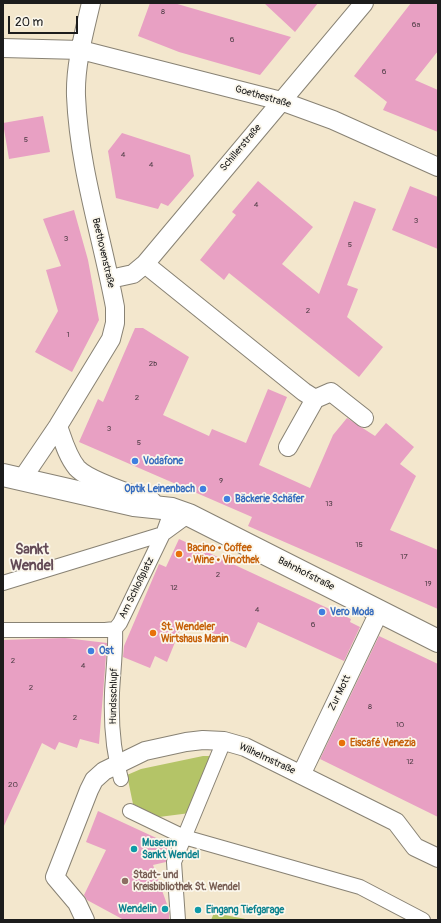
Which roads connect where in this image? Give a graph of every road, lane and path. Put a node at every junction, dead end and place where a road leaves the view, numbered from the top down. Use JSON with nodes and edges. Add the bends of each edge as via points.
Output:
{"nodes":[{"id":1,"x":91,"y":3,"type":"edge"},
{"id":2,"x":364,"y":3,"type":"edge"},
{"id":3,"x":3,"y":48,"type":"edge"},
{"id":4,"x":81,"y":50,"type":"junction"},
{"id":5,"x":281,"y":101,"type":"junction"},
{"id":6,"x":438,"y":167,"type":"edge"},
{"id":7,"x":144,"y":264,"type":"junction"},
{"id":8,"x":110,"y":279,"type":"junction"},
{"id":9,"x":315,"y":398,"type":"junction"},
{"id":10,"x":364,"y":418,"type":"dead end"},
{"id":11,"x":58,"y":426,"type":"junction"},
{"id":12,"x":288,"y":446,"type":"dead end"},
{"id":13,"x":12,"y":477,"type":"edge"},
{"id":14,"x":3,"y":492,"type":"edge"},
{"id":15,"x":181,"y":512,"type":"junction"},
{"id":16,"x":163,"y":534,"type":"junction"},
{"id":17,"x":3,"y":583,"type":"edge"},
{"id":18,"x":380,"y":610,"type":"junction"},
{"id":19,"x":115,"y":629,"type":"junction"},
{"id":20,"x":3,"y":630,"type":"edge"},
{"id":21,"x":438,"y":641,"type":"edge"},
{"id":22,"x":224,"y":741,"type":"junction"},
{"id":23,"x":119,"y":771,"type":"junction"},
{"id":24,"x":301,"y":775,"type":"junction"},
{"id":25,"x":130,"y":811,"type":"dead end"},
{"id":26,"x":184,"y":837,"type":"junction"},
{"id":27,"x":438,"y":858,"type":"edge"},
{"id":28,"x":86,"y":920,"type":"edge"},
{"id":29,"x":178,"y":920,"type":"edge"},
{"id":30,"x":423,"y":920,"type":"edge"}],
"edges":[{"from":1,"to":4,"type":"street","name":"Beethovenstraße"},
{"from":2,"to":5,"type":"street","name":"Schillerstraße"},
{"from":3,"to":4,"type":"street","name":"Goethestraße"},
{"from":4,"to":5,"type":"street","name":"Goethestraße"},
{"from":4,"to":8,"type":"street","name":"Beethovenstraße","via":[[76,94],[80,137]]},
{"from":5,"to":6,"type":"street","name":"Goethestraße","via":[[333,120]]},
{"from":5,"to":7,"type":"street","name":"Schillerstraße"},
{"from":7,"to":8,"type":"street","name":"Schillerstraße","via":[[132,274]]},
{"from":7,"to":9,"type":"street","via":[[304,392]]},
{"from":8,"to":11,"type":"street","name":"Beethovenstraße","via":[[115,307],[111,339]]},
{"from":9,"to":10,"type":"street","via":[[331,392]]},
{"from":9,"to":12,"type":"street"},
{"from":11,"to":13,"type":"street","name":"Beethovenstraße"},
{"from":11,"to":15,"type":"street","name":"Bahnhofstraße","via":[[67,451],[78,469],[99,481]]},
{"from":13,"to":14,"type":"main road"},
{"from":13,"to":15,"type":"main road","name":"Bahnhofstraße","via":[[134,505]]},
{"from":15,"to":16,"type":"street","name":"Am Schloßplatz"},
{"from":15,"to":18,"type":"main road","name":"Bahnhofstraße"},
{"from":16,"to":17,"type":"street"},
{"from":16,"to":19,"type":"street","name":"Am Schloßplatz"},
{"from":18,"to":21,"type":"main road","name":"Bahnhofstraße"},
{"from":18,"to":24,"type":"street","name":"Zur Mott"},
{"from":19,"to":20,"type":"street","name":"Am Schloßplatz"},
{"from":19,"to":23,"type":"street","name":"Hundsschlupf","via":[[112,695]]},
{"from":22,"to":23,"type":"street","name":"Wilhelmstraße","via":[[186,742],[145,751]]},
{"from":22,"to":24,"type":"street","name":"Wilhelmstraße","via":[[245,747]]},
{"from":22,"to":26,"type":"street"},
{"from":23,"to":28,"type":"street","name":"Wilhelmstraße","via":[[94,780],[55,877],[77,903]]},
{"from":24,"to":27,"type":"street","name":"Wilhelmstraße","via":[[396,822],[415,847]]},
{"from":25,"to":26,"type":"street"},
{"from":26,"to":29,"type":"street","via":[[174,862]]},
{"from":26,"to":30,"type":"street","via":[[360,887]]}]}
